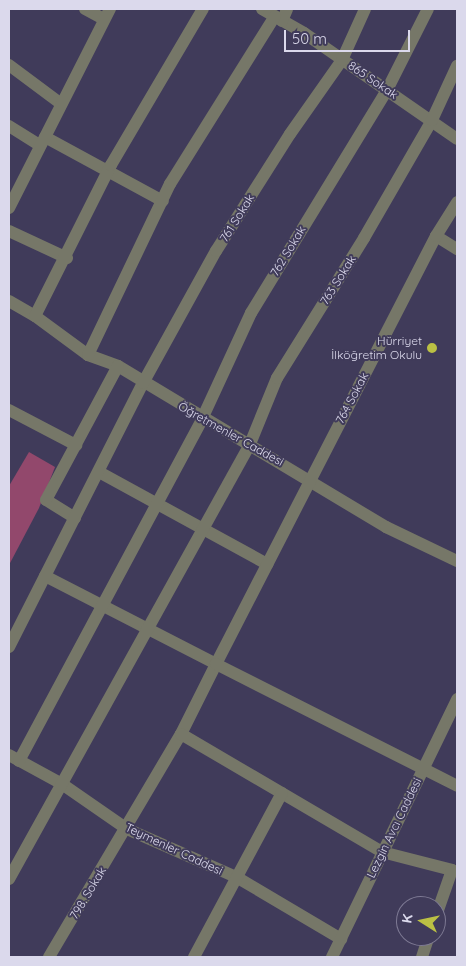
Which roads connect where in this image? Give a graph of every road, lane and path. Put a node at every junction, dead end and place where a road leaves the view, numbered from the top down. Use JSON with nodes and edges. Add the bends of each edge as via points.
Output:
{"nodes":[{"id":1,"x":85,"y":9,"type":"edge"},
{"id":2,"x":203,"y":9,"type":"edge"},
{"id":3,"x":262,"y":9,"type":"edge"},
{"id":4,"x":365,"y":9,"type":"edge"},
{"id":5,"x":428,"y":9,"type":"edge"},
{"id":6,"x":107,"y":14,"type":"edge"},
{"id":7,"x":281,"y":15,"type":"edge"},
{"id":8,"x":342,"y":60,"type":"junction"},
{"id":9,"x":9,"y":65,"type":"edge"},
{"id":10,"x":457,"y":66,"type":"edge"},
{"id":11,"x":387,"y":90,"type":"junction"},
{"id":12,"x":60,"y":103,"type":"junction"},
{"id":13,"x":432,"y":120,"type":"junction"},
{"id":14,"x":9,"y":126,"type":"edge"},
{"id":15,"x":457,"y":139,"type":"edge"},
{"id":16,"x":42,"y":141,"type":"junction"},
{"id":17,"x":108,"y":172,"type":"junction"},
{"id":18,"x":163,"y":201,"type":"junction"},
{"id":19,"x":457,"y":202,"type":"edge"},
{"id":20,"x":9,"y":208,"type":"edge"},
{"id":21,"x":9,"y":231,"type":"edge"},
{"id":22,"x":436,"y":236,"type":"junction"},
{"id":23,"x":457,"y":249,"type":"edge"},
{"id":24,"x":67,"y":258,"type":"junction"},
{"id":25,"x":9,"y":301,"type":"edge"},
{"id":26,"x":35,"y":316,"type":"junction"},
{"id":27,"x":88,"y":355,"type":"junction"},
{"id":28,"x":118,"y":366,"type":"junction"},
{"id":29,"x":143,"y":383,"type":"junction"},
{"id":30,"x":9,"y":410,"type":"edge"},
{"id":31,"x":202,"y":420,"type":"junction"},
{"id":32,"x":250,"y":444,"type":"junction"},
{"id":33,"x":76,"y":445,"type":"junction"},
{"id":34,"x":99,"y":472,"type":"junction"},
{"id":35,"x":309,"y":479,"type":"junction"},
{"id":36,"x":157,"y":504,"type":"junction"},
{"id":37,"x":75,"y":518,"type":"junction"},
{"id":38,"x":203,"y":529,"type":"junction"},
{"id":39,"x":457,"y":561,"type":"edge"},
{"id":40,"x":267,"y":564,"type":"junction"},
{"id":41,"x":45,"y":576,"type":"junction"},
{"id":42,"x":102,"y":606,"type":"junction"},
{"id":43,"x":149,"y":630,"type":"junction"},
{"id":44,"x":9,"y":647,"type":"edge"},
{"id":45,"x":216,"y":664,"type":"junction"},
{"id":46,"x":457,"y":700,"type":"edge"},
{"id":47,"x":181,"y":734,"type":"junction"},
{"id":48,"x":14,"y":758,"type":"edge"},
{"id":49,"x":422,"y":770,"type":"junction"},
{"id":50,"x":62,"y":784,"type":"junction"},
{"id":51,"x":457,"y":786,"type":"edge"},
{"id":52,"x":282,"y":793,"type":"junction"},
{"id":53,"x":127,"y":829,"type":"junction"},
{"id":54,"x":382,"y":852,"type":"junction"},
{"id":55,"x":454,"y":870,"type":"edge"},
{"id":56,"x":238,"y":878,"type":"junction"},
{"id":57,"x":9,"y":880,"type":"edge"},
{"id":58,"x":444,"y":896,"type":"edge"},
{"id":59,"x":341,"y":939,"type":"junction"},
{"id":60,"x":50,"y":957,"type":"edge"},
{"id":61,"x":194,"y":957,"type":"edge"},
{"id":62,"x":332,"y":957,"type":"edge"}],
"edges":[{"from":1,"to":6,"type":"street"},
{"from":2,"to":17,"type":"street"},
{"from":3,"to":7,"type":"street","name":"865 Sokak"},
{"from":4,"to":8,"type":"street","name":"761 Sokak"},
{"from":5,"to":11,"type":"street","name":"762 Sokak"},
{"from":6,"to":12,"type":"street"},
{"from":7,"to":8,"type":"street","name":"865 Sokak"},
{"from":7,"to":18,"type":"street"},
{"from":8,"to":11,"type":"street","name":"865 Sokak"},
{"from":8,"to":29,"type":"street","name":"761 Sokak","via":[[290,134],[216,251]]},
{"from":9,"to":12,"type":"street"},
{"from":10,"to":13,"type":"street","name":"763 Sokak"},
{"from":11,"to":13,"type":"street","name":"865 Sokak"},
{"from":11,"to":31,"type":"street","name":"762 Sokak","via":[[250,313]]},
{"from":12,"to":16,"type":"street"},
{"from":13,"to":15,"type":"street","name":"865 Sokak"},
{"from":13,"to":32,"type":"street","name":"763 Sokak","via":[[277,378]]},
{"from":14,"to":16,"type":"street"},
{"from":16,"to":17,"type":"street"},
{"from":16,"to":20,"type":"street"},
{"from":17,"to":18,"type":"street"},
{"from":17,"to":24,"type":"street"},
{"from":18,"to":27,"type":"street"},
{"from":19,"to":22,"type":"street"},
{"from":21,"to":24,"type":"street"},
{"from":22,"to":23,"type":"street"},
{"from":22,"to":35,"type":"street","name":"764 Sokak"},
{"from":24,"to":26,"type":"street"},
{"from":25,"to":26,"type":"street","name":"Öğretmenler Caddesi"},
{"from":26,"to":27,"type":"street","name":"Öğretmenler Caddesi"},
{"from":27,"to":28,"type":"street","name":"Öğretmenler Caddesi"},
{"from":28,"to":29,"type":"street","name":"Öğretmenler Caddesi"},
{"from":28,"to":33,"type":"street"},
{"from":29,"to":31,"type":"street","name":"Öğretmenler Caddesi"},
{"from":29,"to":34,"type":"street","name":"761 Sokak"},
{"from":30,"to":33,"type":"street"},
{"from":31,"to":32,"type":"street","name":"Öğretmenler Caddesi"},
{"from":31,"to":36,"type":"street","name":"762 Sokak"},
{"from":32,"to":35,"type":"street","name":"Öğretmenler Caddesi"},
{"from":32,"to":38,"type":"street","name":"763 Sokak"},
{"from":33,"to":37,"type":"street","via":[[46,500]]},
{"from":34,"to":36,"type":"street"},
{"from":34,"to":37,"type":"street","name":"761 Sokak"},
{"from":35,"to":39,"type":"street","name":"Öğretmenler Caddesi","via":[[386,527]]},
{"from":35,"to":40,"type":"street","name":"764 Sokak"},
{"from":36,"to":38,"type":"street"},
{"from":36,"to":42,"type":"street","name":"762 Sokak"},
{"from":37,"to":41,"type":"street","name":"761 Sokak"},
{"from":38,"to":40,"type":"street"},
{"from":38,"to":43,"type":"street","name":"763 Sokak"},
{"from":40,"to":45,"type":"street","name":"764 Sokak"},
{"from":41,"to":42,"type":"street"},
{"from":41,"to":44,"type":"street","name":"761 Sokak"},
{"from":42,"to":43,"type":"street"},
{"from":42,"to":48,"type":"street","name":"762 Sokak"},
{"from":43,"to":45,"type":"street"},
{"from":43,"to":50,"type":"street","name":"763 Sokak"},
{"from":45,"to":47,"type":"street","name":"798. Sokak"},
{"from":45,"to":49,"type":"street"},
{"from":46,"to":49,"type":"street","name":"Lezgin Avcı Caddesi"},
{"from":47,"to":52,"type":"street"},
{"from":47,"to":53,"type":"street","name":"798. Sokak"},
{"from":48,"to":50,"type":"street","name":"Teymenler Caddesi"},
{"from":49,"to":51,"type":"street"},
{"from":49,"to":54,"type":"street","name":"Lezgin Avcı Caddesi"},
{"from":50,"to":53,"type":"street","name":"Teymenler Caddesi"},
{"from":50,"to":57,"type":"street","name":"763 Sokak"},
{"from":52,"to":54,"type":"street"},
{"from":52,"to":56,"type":"street"},
{"from":53,"to":56,"type":"street","name":"Teymenler Caddesi"},
{"from":53,"to":60,"type":"street","name":"798. Sokak"},
{"from":54,"to":55,"type":"street"},
{"from":54,"to":59,"type":"street","name":"Lezgin Avcı Caddesi"},
{"from":55,"to":58,"type":"street"},
{"from":56,"to":59,"type":"street","name":"Teymenler Caddesi"},
{"from":56,"to":61,"type":"street"},
{"from":59,"to":62,"type":"street","name":"Lezgin Avcı Caddesi"}]}
